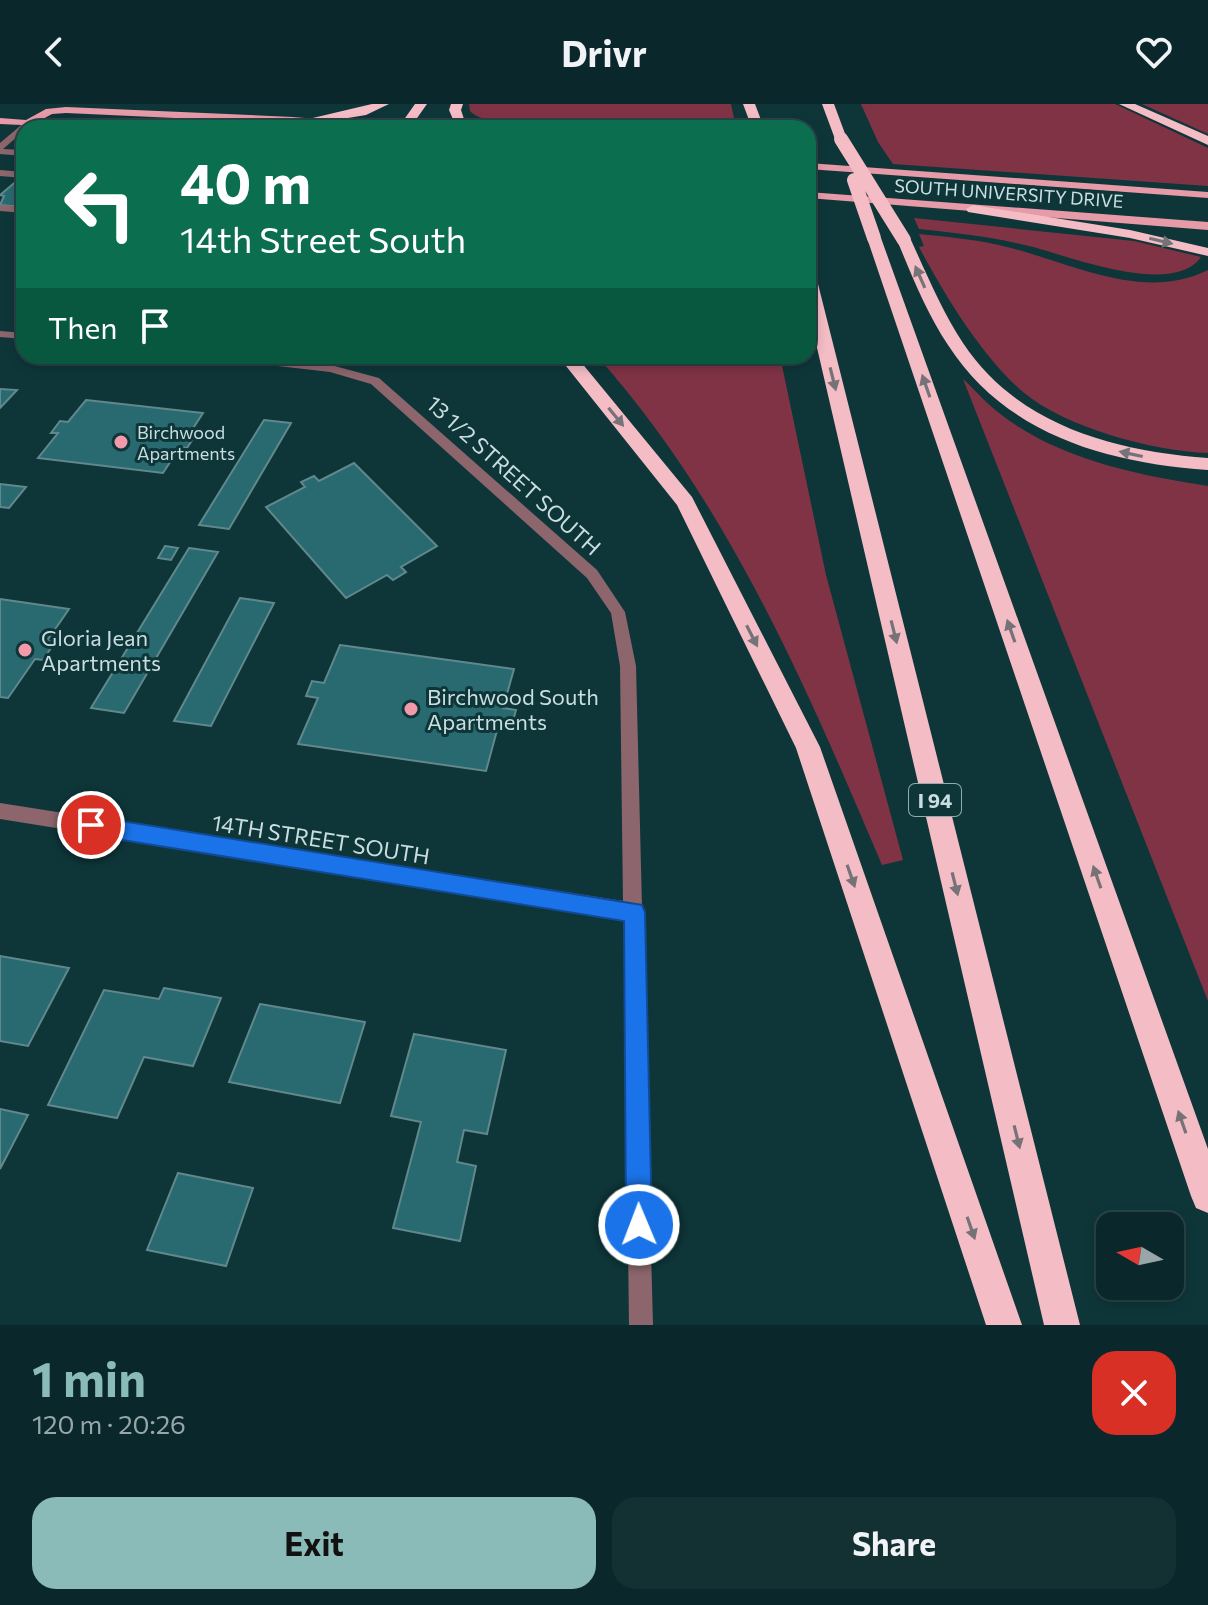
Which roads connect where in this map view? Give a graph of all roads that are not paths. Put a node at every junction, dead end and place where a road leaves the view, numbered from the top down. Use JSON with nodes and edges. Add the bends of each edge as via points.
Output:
{"nodes":[{"id":1,"x":116,"y":104,"type":"edge"},
{"id":2,"x":383,"y":104,"type":"edge"},
{"id":3,"x":828,"y":104,"type":"edge"},
{"id":4,"x":1125,"y":104,"type":"edge"},
{"id":5,"x":34,"y":120,"type":"edge"},
{"id":6,"x":284,"y":120,"type":"edge"},
{"id":7,"x":295,"y":120,"type":"edge"},
{"id":8,"x":312,"y":120,"type":"edge"},
{"id":9,"x":16,"y":135,"type":"edge"},
{"id":10,"x":841,"y":139,"type":"junction"},
{"id":11,"x":1208,"y":141,"type":"edge"},
{"id":12,"x":0,"y":149,"type":"edge"},
{"id":13,"x":816,"y":167,"type":"edge"},
{"id":14,"x":1208,"y":195,"type":"edge"},
{"id":15,"x":816,"y":196,"type":"edge"},
{"id":16,"x":973,"y":209,"type":"junction"},
{"id":17,"x":1208,"y":226,"type":"edge"},
{"id":18,"x":1208,"y":252,"type":"edge"},
{"id":19,"x":816,"y":309,"type":"edge"},
{"id":20,"x":287,"y":364,"type":"edge"},
{"id":21,"x":573,"y":364,"type":"edge"},
{"id":22,"x":1208,"y":464,"type":"edge"},
{"id":23,"x":0,"y":811,"type":"edge"},
{"id":24,"x":635,"y":912,"type":"junction"},
{"id":25,"x":1208,"y":1196,"type":"edge"},
{"id":26,"x":641,"y":1325,"type":"edge"},
{"id":27,"x":1004,"y":1325,"type":"edge"},
{"id":28,"x":1062,"y":1325,"type":"edge"}],
"edges":[{"from":1,"to":7,"type":"main road"},
{"from":2,"to":8,"type":"highway"},
{"from":3,"to":10,"type":"highway"},
{"from":4,"to":11,"type":"highway"},
{"from":5,"to":6,"type":"main road","via":[[66,110]]},
{"from":9,"to":12,"type":"street"},
{"from":22,"to":10,"type":"highway","one_way":true,"bridge":true,"via":[[1136,456],[1074,439],[987,383],[957,347],[904,240]]},
{"from":25,"to":10,"type":"highway","one_way":true,"bridge":true},
{"from":13,"to":14,"type":"main road","name":"SOUTH UNIVERSITY DRIVE"},
{"from":15,"to":16,"type":"main road","name":"SOUTH UNIVERSITY DRIVE"},
{"from":16,"to":17,"type":"main road","name":"SOUTH UNIVERSITY DRIVE"},
{"from":16,"to":18,"type":"highway","one_way":true},
{"from":19,"to":28,"type":"highway","number":"I 94","one_way":true},
{"from":20,"to":24,"type":"street","name":"13 1/2 STREET SOUTH","via":[[375,381],[592,574],[618,612],[628,666]]},
{"from":21,"to":27,"type":"highway","one_way":true,"via":[[685,502],[808,747]]},
{"from":23,"to":24,"type":"street","name":"14TH STREET SOUTH"},
{"from":24,"to":26,"type":"street","name":"13 1/2 STREET SOUTH"}]}
